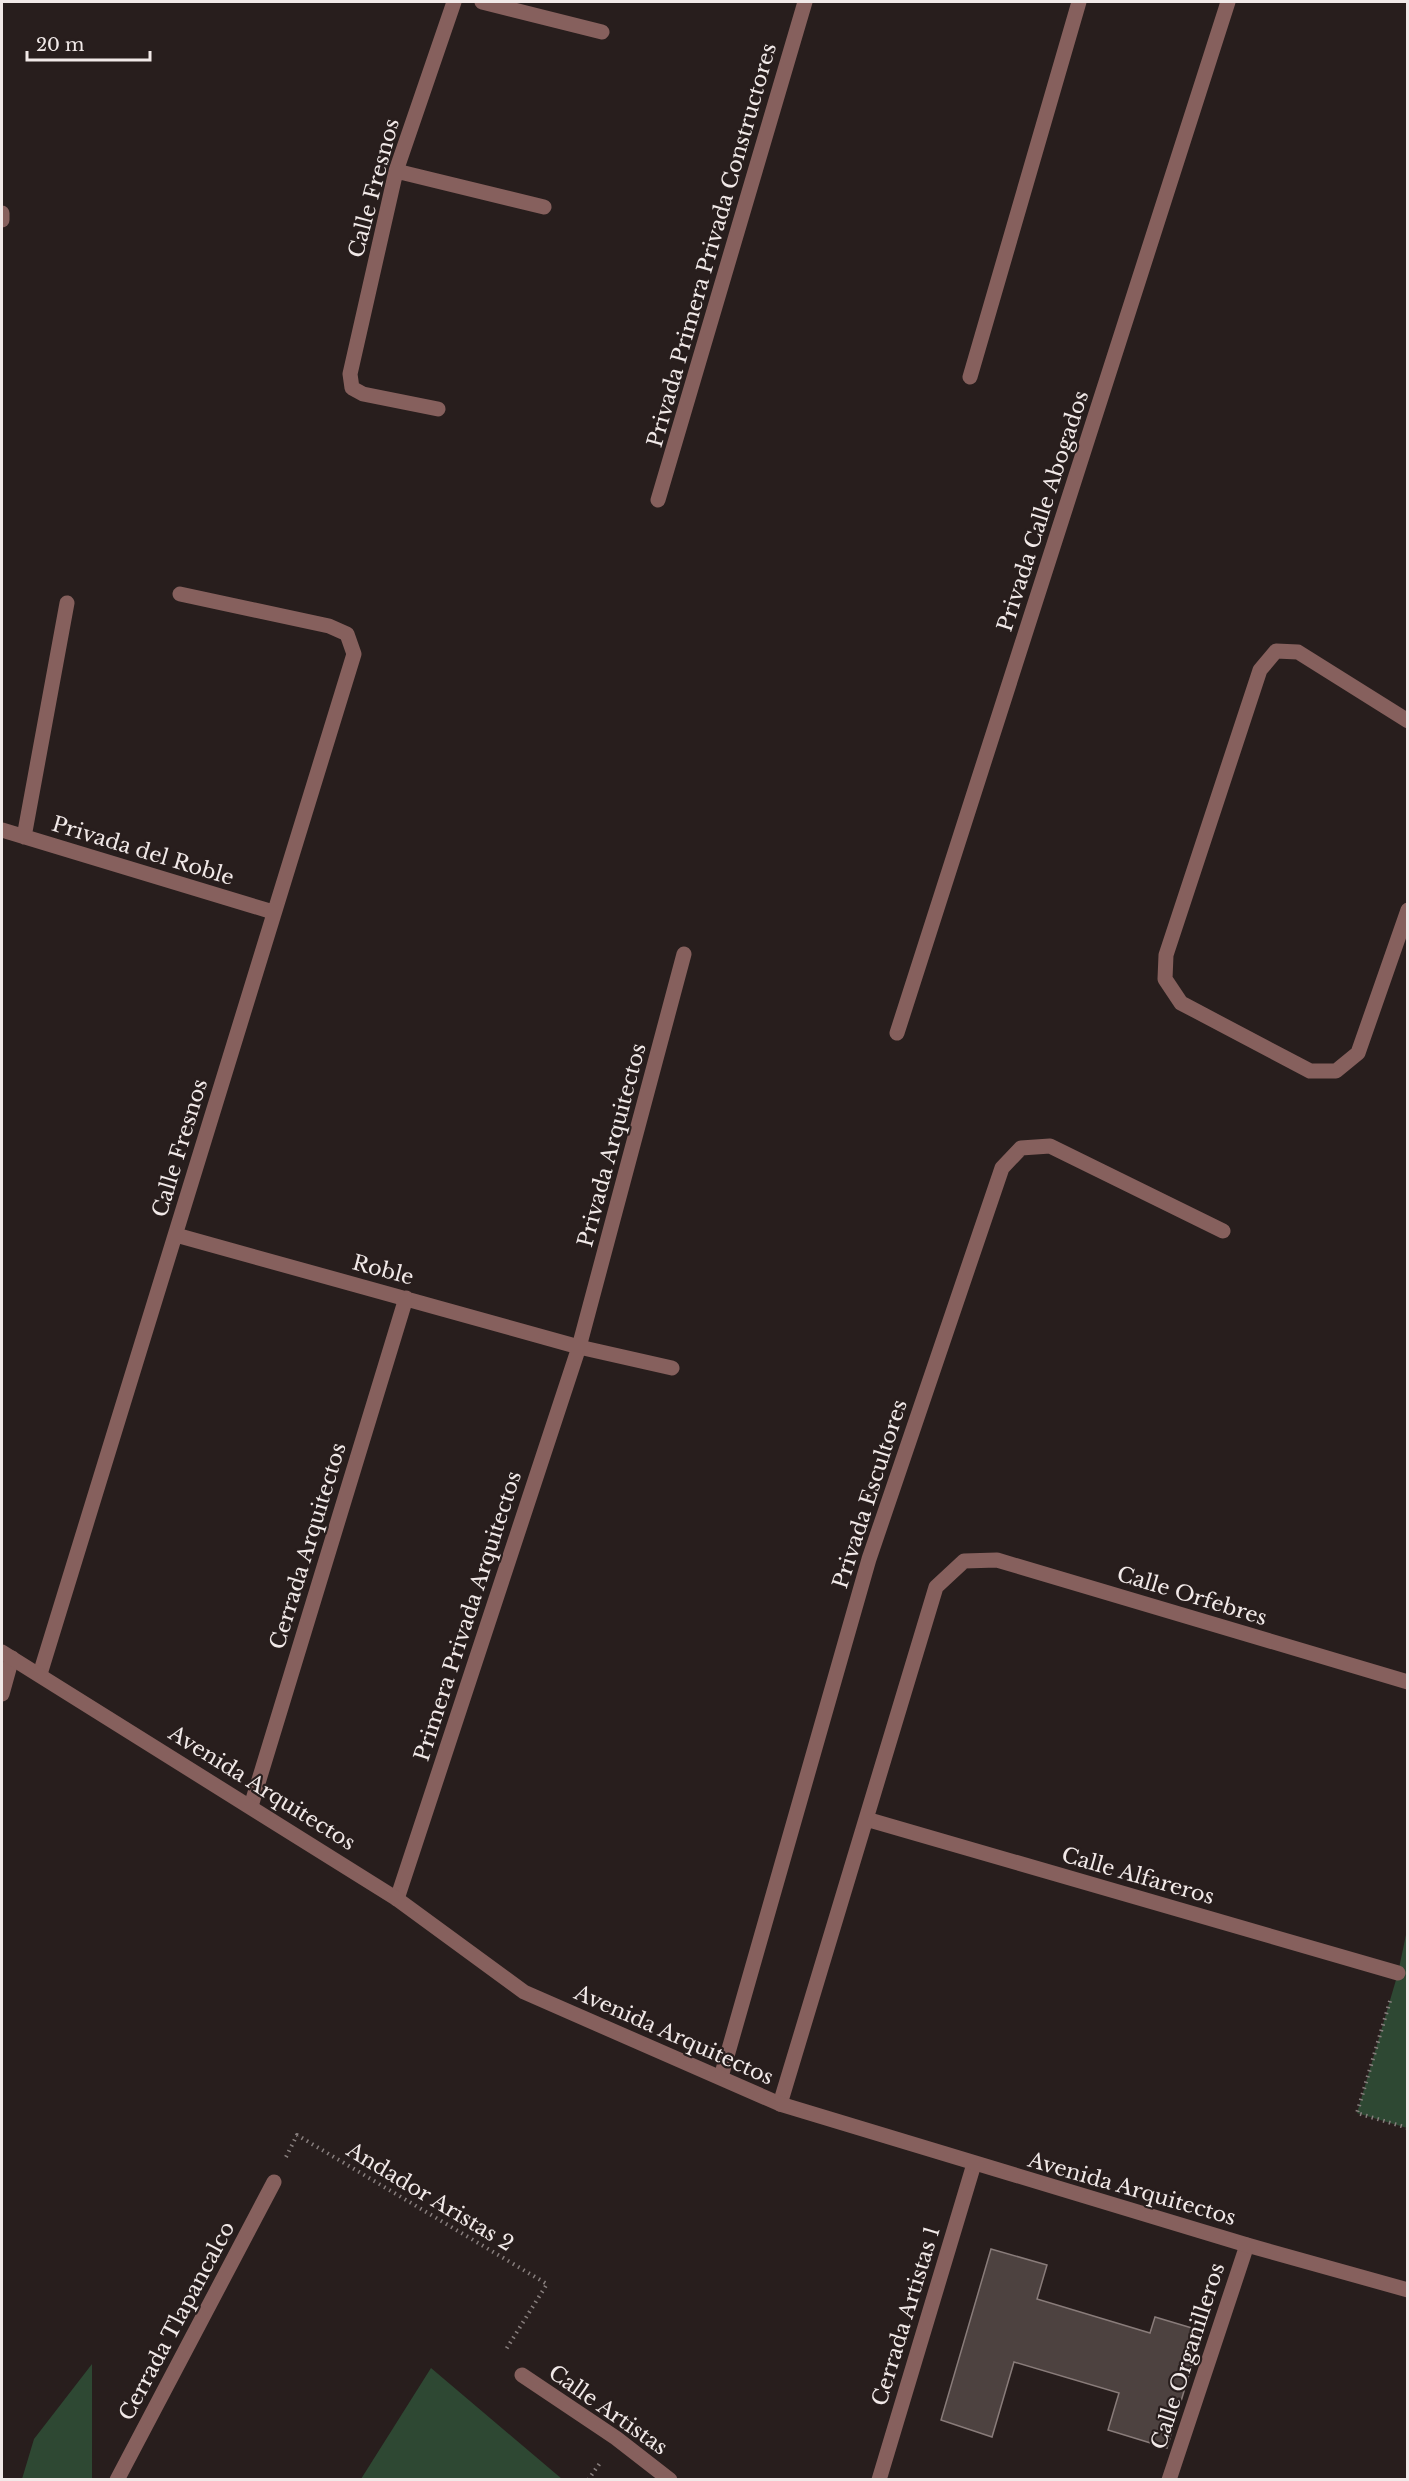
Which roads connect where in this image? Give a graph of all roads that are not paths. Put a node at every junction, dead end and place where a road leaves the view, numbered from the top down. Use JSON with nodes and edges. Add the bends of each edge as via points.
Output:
{"nodes":[{"id":1,"x":454,"y":2,"type":"edge"},
{"id":2,"x":482,"y":2,"type":"edge"},
{"id":3,"x":805,"y":2,"type":"edge"},
{"id":4,"x":1079,"y":2,"type":"edge"},
{"id":5,"x":1228,"y":2,"type":"edge"},
{"id":6,"x":602,"y":32,"type":"dead end"},
{"id":7,"x":396,"y":171,"type":"junction"},
{"id":8,"x":544,"y":207,"type":"dead end"},
{"id":9,"x":2,"y":213,"type":"edge"},
{"id":10,"x":2,"y":220,"type":"edge"},
{"id":11,"x":970,"y":377,"type":"dead end"},
{"id":12,"x":438,"y":409,"type":"dead end"},
{"id":13,"x":658,"y":500,"type":"dead end"},
{"id":14,"x":180,"y":594,"type":"dead end"},
{"id":15,"x":68,"y":603,"type":"dead end"},
{"id":16,"x":1407,"y":721,"type":"edge"},
{"id":17,"x":2,"y":830,"type":"edge"},
{"id":18,"x":24,"y":837,"type":"junction"},
{"id":19,"x":1407,"y":910,"type":"edge"},
{"id":20,"x":273,"y":912,"type":"junction"},
{"id":21,"x":684,"y":954,"type":"dead end"},
{"id":22,"x":897,"y":1033,"type":"dead end"},
{"id":23,"x":1223,"y":1231,"type":"dead end"},
{"id":24,"x":176,"y":1235,"type":"junction"},
{"id":25,"x":406,"y":1298,"type":"junction"},
{"id":26,"x":579,"y":1347,"type":"junction"},
{"id":27,"x":672,"y":1368,"type":"dead end"},
{"id":28,"x":7,"y":1655,"type":"edge"},
{"id":29,"x":40,"y":1674,"type":"junction"},
{"id":30,"x":1407,"y":1682,"type":"edge"},
{"id":31,"x":2,"y":1694,"type":"edge"},
{"id":32,"x":251,"y":1806,"type":"junction"},
{"id":33,"x":866,"y":1819,"type":"junction"},
{"id":34,"x":397,"y":1899,"type":"junction"},
{"id":35,"x":1398,"y":1973,"type":"road end"},
{"id":36,"x":721,"y":2077,"type":"junction"},
{"id":37,"x":780,"y":2104,"type":"junction"},
{"id":38,"x":974,"y":2164,"type":"junction"},
{"id":39,"x":274,"y":2182,"type":"dead end"},
{"id":40,"x":1247,"y":2245,"type":"junction"},
{"id":41,"x":1407,"y":2290,"type":"edge"},
{"id":42,"x":522,"y":2375,"type":"dead end"},
{"id":43,"x":117,"y":2480,"type":"edge"},
{"id":44,"x":670,"y":2480,"type":"edge"},
{"id":45,"x":879,"y":2480,"type":"edge"},
{"id":46,"x":1169,"y":2480,"type":"edge"}],
"edges":[{"from":1,"to":7,"type":"street","name":"Calle Fresnos"},
{"from":2,"to":6,"type":"street"},
{"from":3,"to":13,"type":"street","name":"Privada Primera Privada Constructores"},
{"from":4,"to":11,"type":"street"},
{"from":5,"to":22,"type":"street","name":"Privada Calle Abogados"},
{"from":7,"to":8,"type":"street"},
{"from":7,"to":12,"type":"street","name":"Calle Fresnos","via":[[350,374],[352,388],[363,394]]},
{"from":9,"to":10,"type":"street"},
{"from":14,"to":20,"type":"street","name":"Calle Fresnos","via":[[329,626],[347,634],[354,654]]},
{"from":15,"to":18,"type":"street"},
{"from":16,"to":19,"type":"street","via":[[1298,652],[1276,651],[1260,670],[1166,955],[1165,979],[1181,1003],[1310,1071],[1336,1071],[1358,1053]]},
{"from":17,"to":18,"type":"street","name":"Privada del Roble"},
{"from":18,"to":20,"type":"street","name":"Privada del Roble"},
{"from":20,"to":24,"type":"street","name":"Calle Fresnos"},
{"from":21,"to":26,"type":"street","name":"Privada Arquitectos"},
{"from":23,"to":36,"type":"street","name":"Privada Escultores","via":[[1050,1146],[1021,1148],[1002,1168],[869,1559]]},
{"from":24,"to":25,"type":"street","name":"Roble"},
{"from":24,"to":29,"type":"street","name":"Calle Fresnos"},
{"from":25,"to":26,"type":"street","name":"Roble"},
{"from":25,"to":32,"type":"street","name":"Cerrada Arquitectos"},
{"from":26,"to":27,"type":"street","name":"Roble"},
{"from":26,"to":34,"type":"street","name":"Primera Privada Arquitectos"},
{"from":28,"to":29,"type":"street","name":"Avenida Arquitectos"},
{"from":28,"to":31,"type":"street"},
{"from":29,"to":32,"type":"street","name":"Avenida Arquitectos"},
{"from":30,"to":33,"type":"street","name":"Calle Orfebres","via":[[997,1560],[964,1562],[936,1587]]},
{"from":32,"to":34,"type":"street","name":"Avenida Arquitectos"},
{"from":33,"to":35,"type":"street","name":"Calle Alfareros"},
{"from":33,"to":37,"type":"street"},
{"from":34,"to":36,"type":"street","name":"Avenida Arquitectos","via":[[524,1992]]},
{"from":36,"to":37,"type":"street","name":"Avenida Arquitectos"},
{"from":37,"to":38,"type":"street","name":"Avenida Arquitectos"},
{"from":38,"to":40,"type":"street","name":"Avenida Arquitectos"},
{"from":38,"to":45,"type":"street","name":"Cerrada Artistas 1"},
{"from":39,"to":43,"type":"street","name":"Cerrada Tlapancalco"},
{"from":40,"to":41,"type":"street","name":"Avenida Arquitectos"},
{"from":40,"to":46,"type":"street","name":"Calle Organilleros"},
{"from":42,"to":44,"type":"street","name":"Calle Artistas","via":[[616,2438]]}]}
